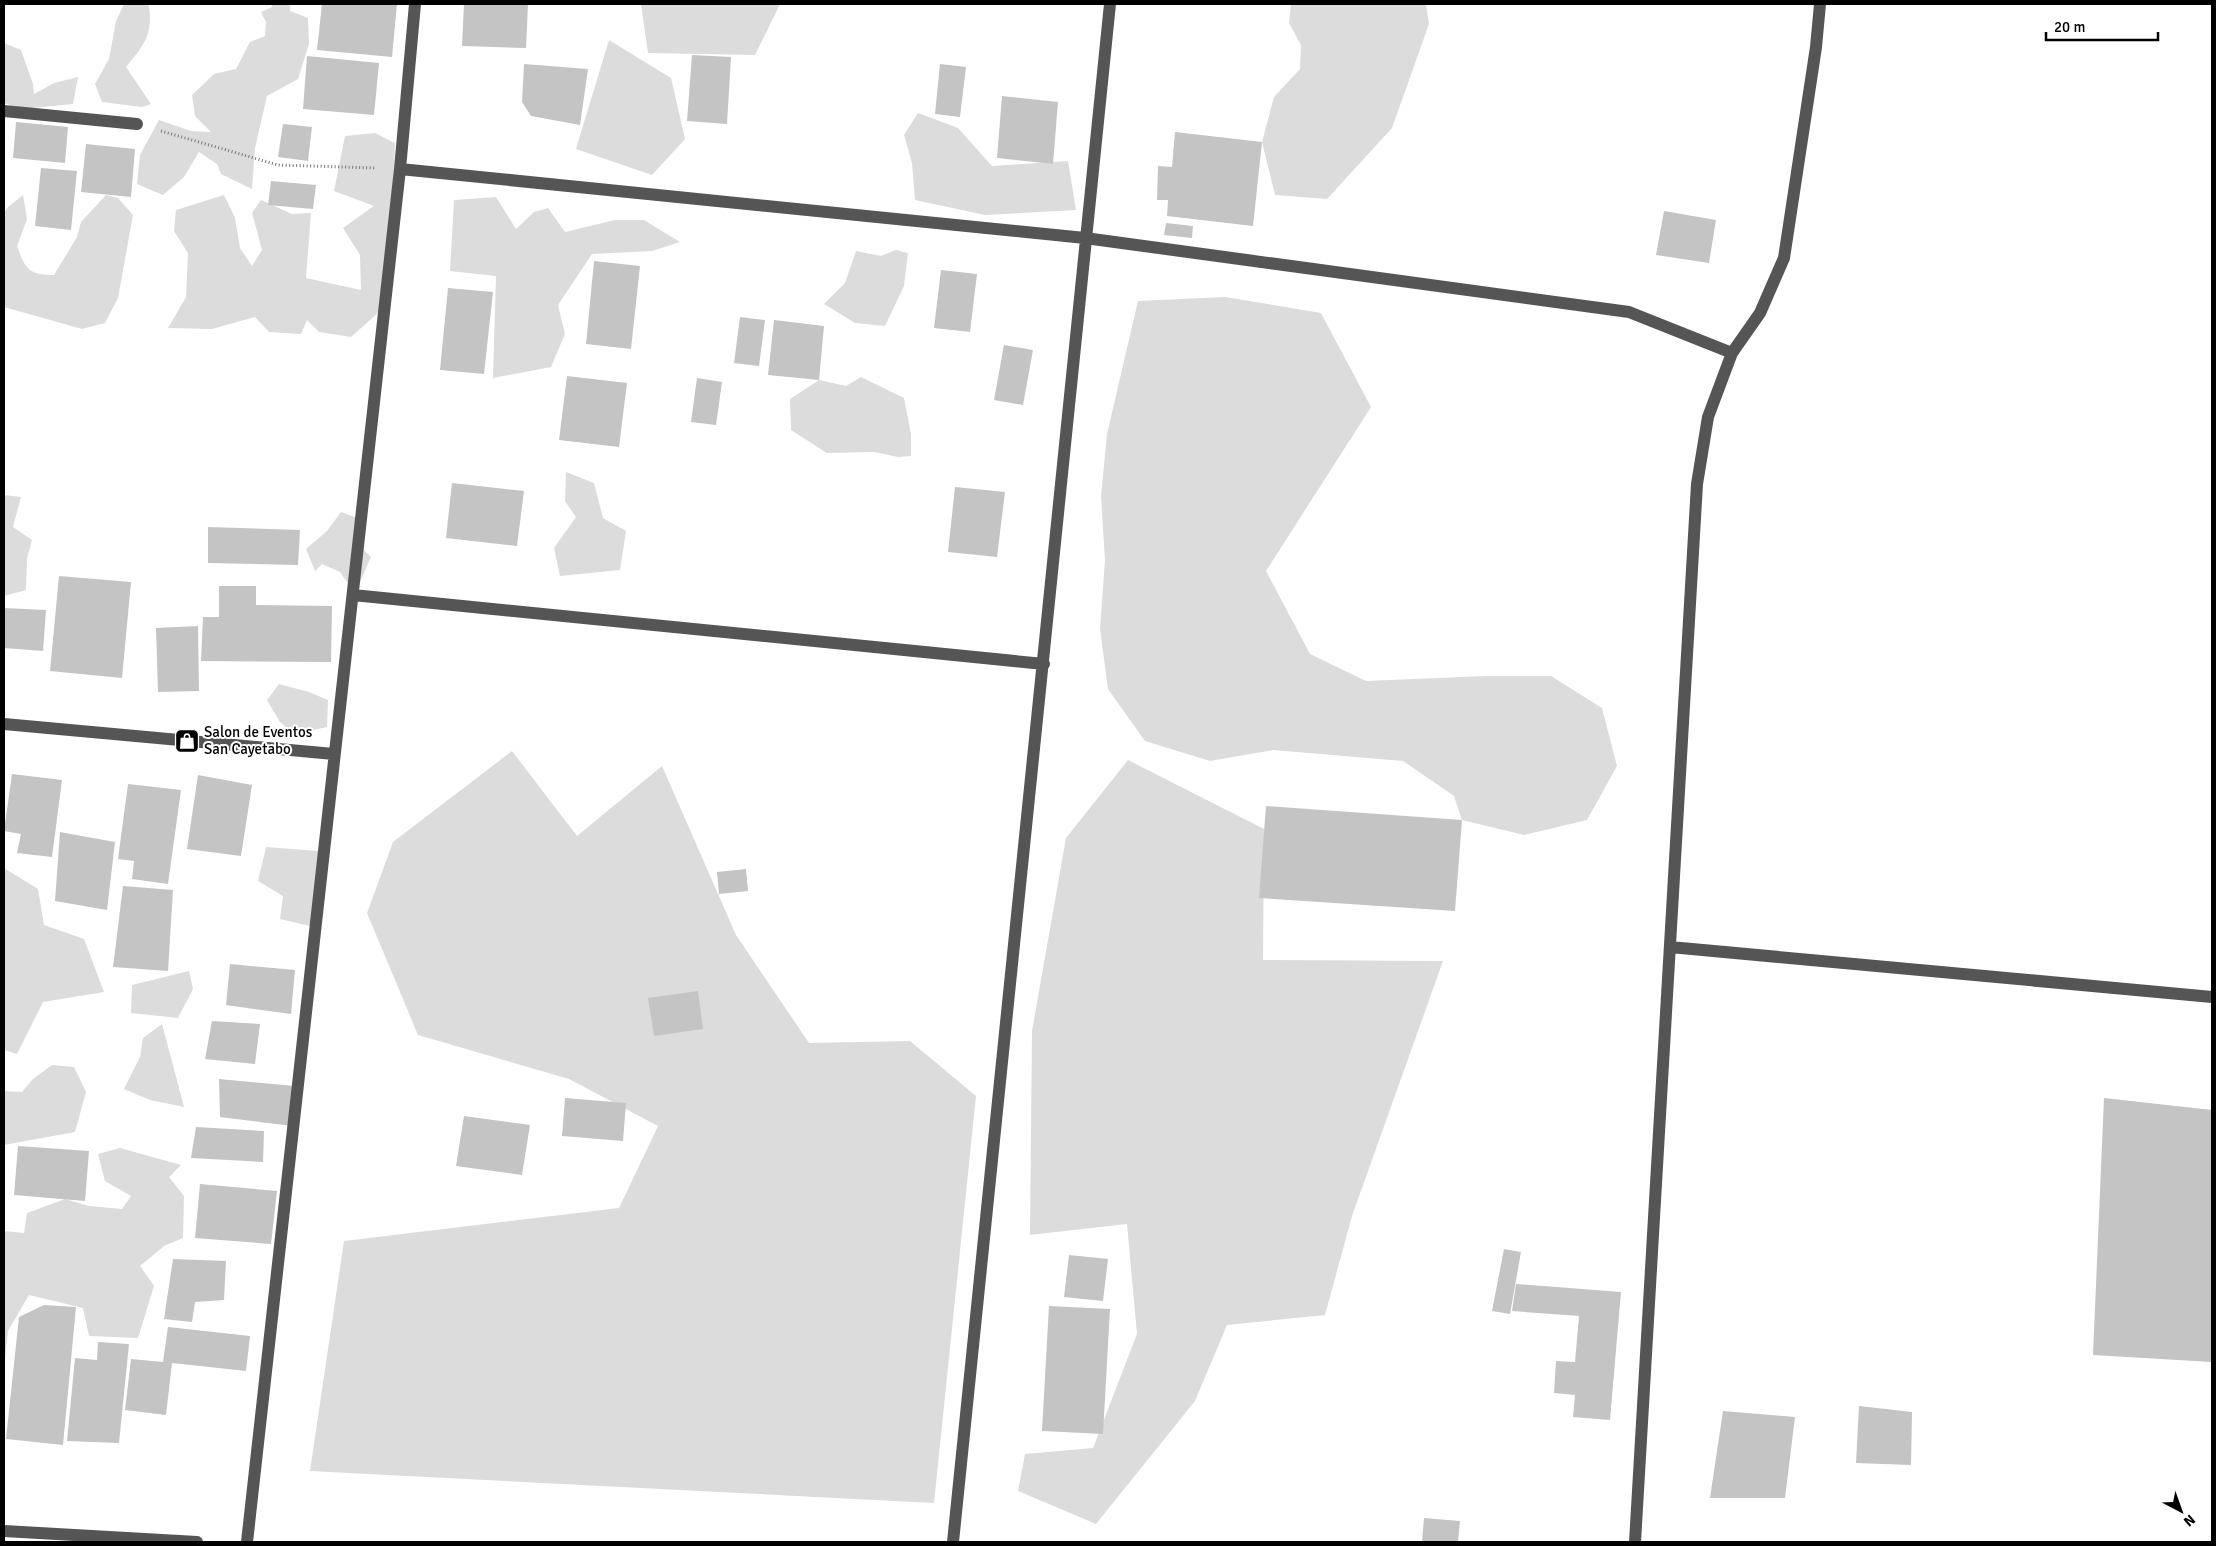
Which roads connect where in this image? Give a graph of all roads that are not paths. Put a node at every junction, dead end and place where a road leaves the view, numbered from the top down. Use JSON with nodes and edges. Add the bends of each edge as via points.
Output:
{"nodes":[{"id":1,"x":415,"y":4,"type":"edge"},
{"id":2,"x":1110,"y":4,"type":"edge"},
{"id":3,"x":1820,"y":4,"type":"edge"},
{"id":4,"x":4,"y":111,"type":"edge"},
{"id":5,"x":137,"y":124,"type":"road end"},
{"id":6,"x":400,"y":169,"type":"junction"},
{"id":7,"x":1085,"y":238,"type":"junction"},
{"id":8,"x":1732,"y":353,"type":"junction"},
{"id":9,"x":353,"y":596,"type":"junction"},
{"id":10,"x":1044,"y":664,"type":"junction"},
{"id":11,"x":4,"y":724,"type":"edge"},
{"id":12,"x":334,"y":754,"type":"junction"},
{"id":13,"x":1670,"y":947,"type":"junction"},
{"id":14,"x":2212,"y":997,"type":"edge"},
{"id":15,"x":4,"y":1532,"type":"edge"},
{"id":16,"x":181,"y":1542,"type":"edge"},
{"id":17,"x":197,"y":1542,"type":"edge"},
{"id":18,"x":247,"y":1542,"type":"edge"},
{"id":19,"x":953,"y":1542,"type":"edge"},
{"id":20,"x":1635,"y":1542,"type":"edge"}],
"edges":[{"from":1,"to":6,"type":"street"},
{"from":2,"to":7,"type":"street"},
{"from":3,"to":8,"type":"street","via":[[1784,258],[1760,313]]},
{"from":4,"to":5,"type":"street"},
{"from":6,"to":7,"type":"street"},
{"from":6,"to":9,"type":"street"},
{"from":7,"to":8,"type":"street","via":[[1628,312]]},
{"from":7,"to":10,"type":"street"},
{"from":8,"to":13,"type":"street","via":[[1708,416],[1697,484]]},
{"from":9,"to":10,"type":"street"},
{"from":9,"to":12,"type":"street"},
{"from":10,"to":19,"type":"street"},
{"from":11,"to":12,"type":"street"},
{"from":12,"to":18,"type":"street"},
{"from":13,"to":14,"type":"street"},
{"from":13,"to":20,"type":"street"},
{"from":15,"to":16,"type":"street"},
{"from":16,"to":17,"type":"street"}]}
